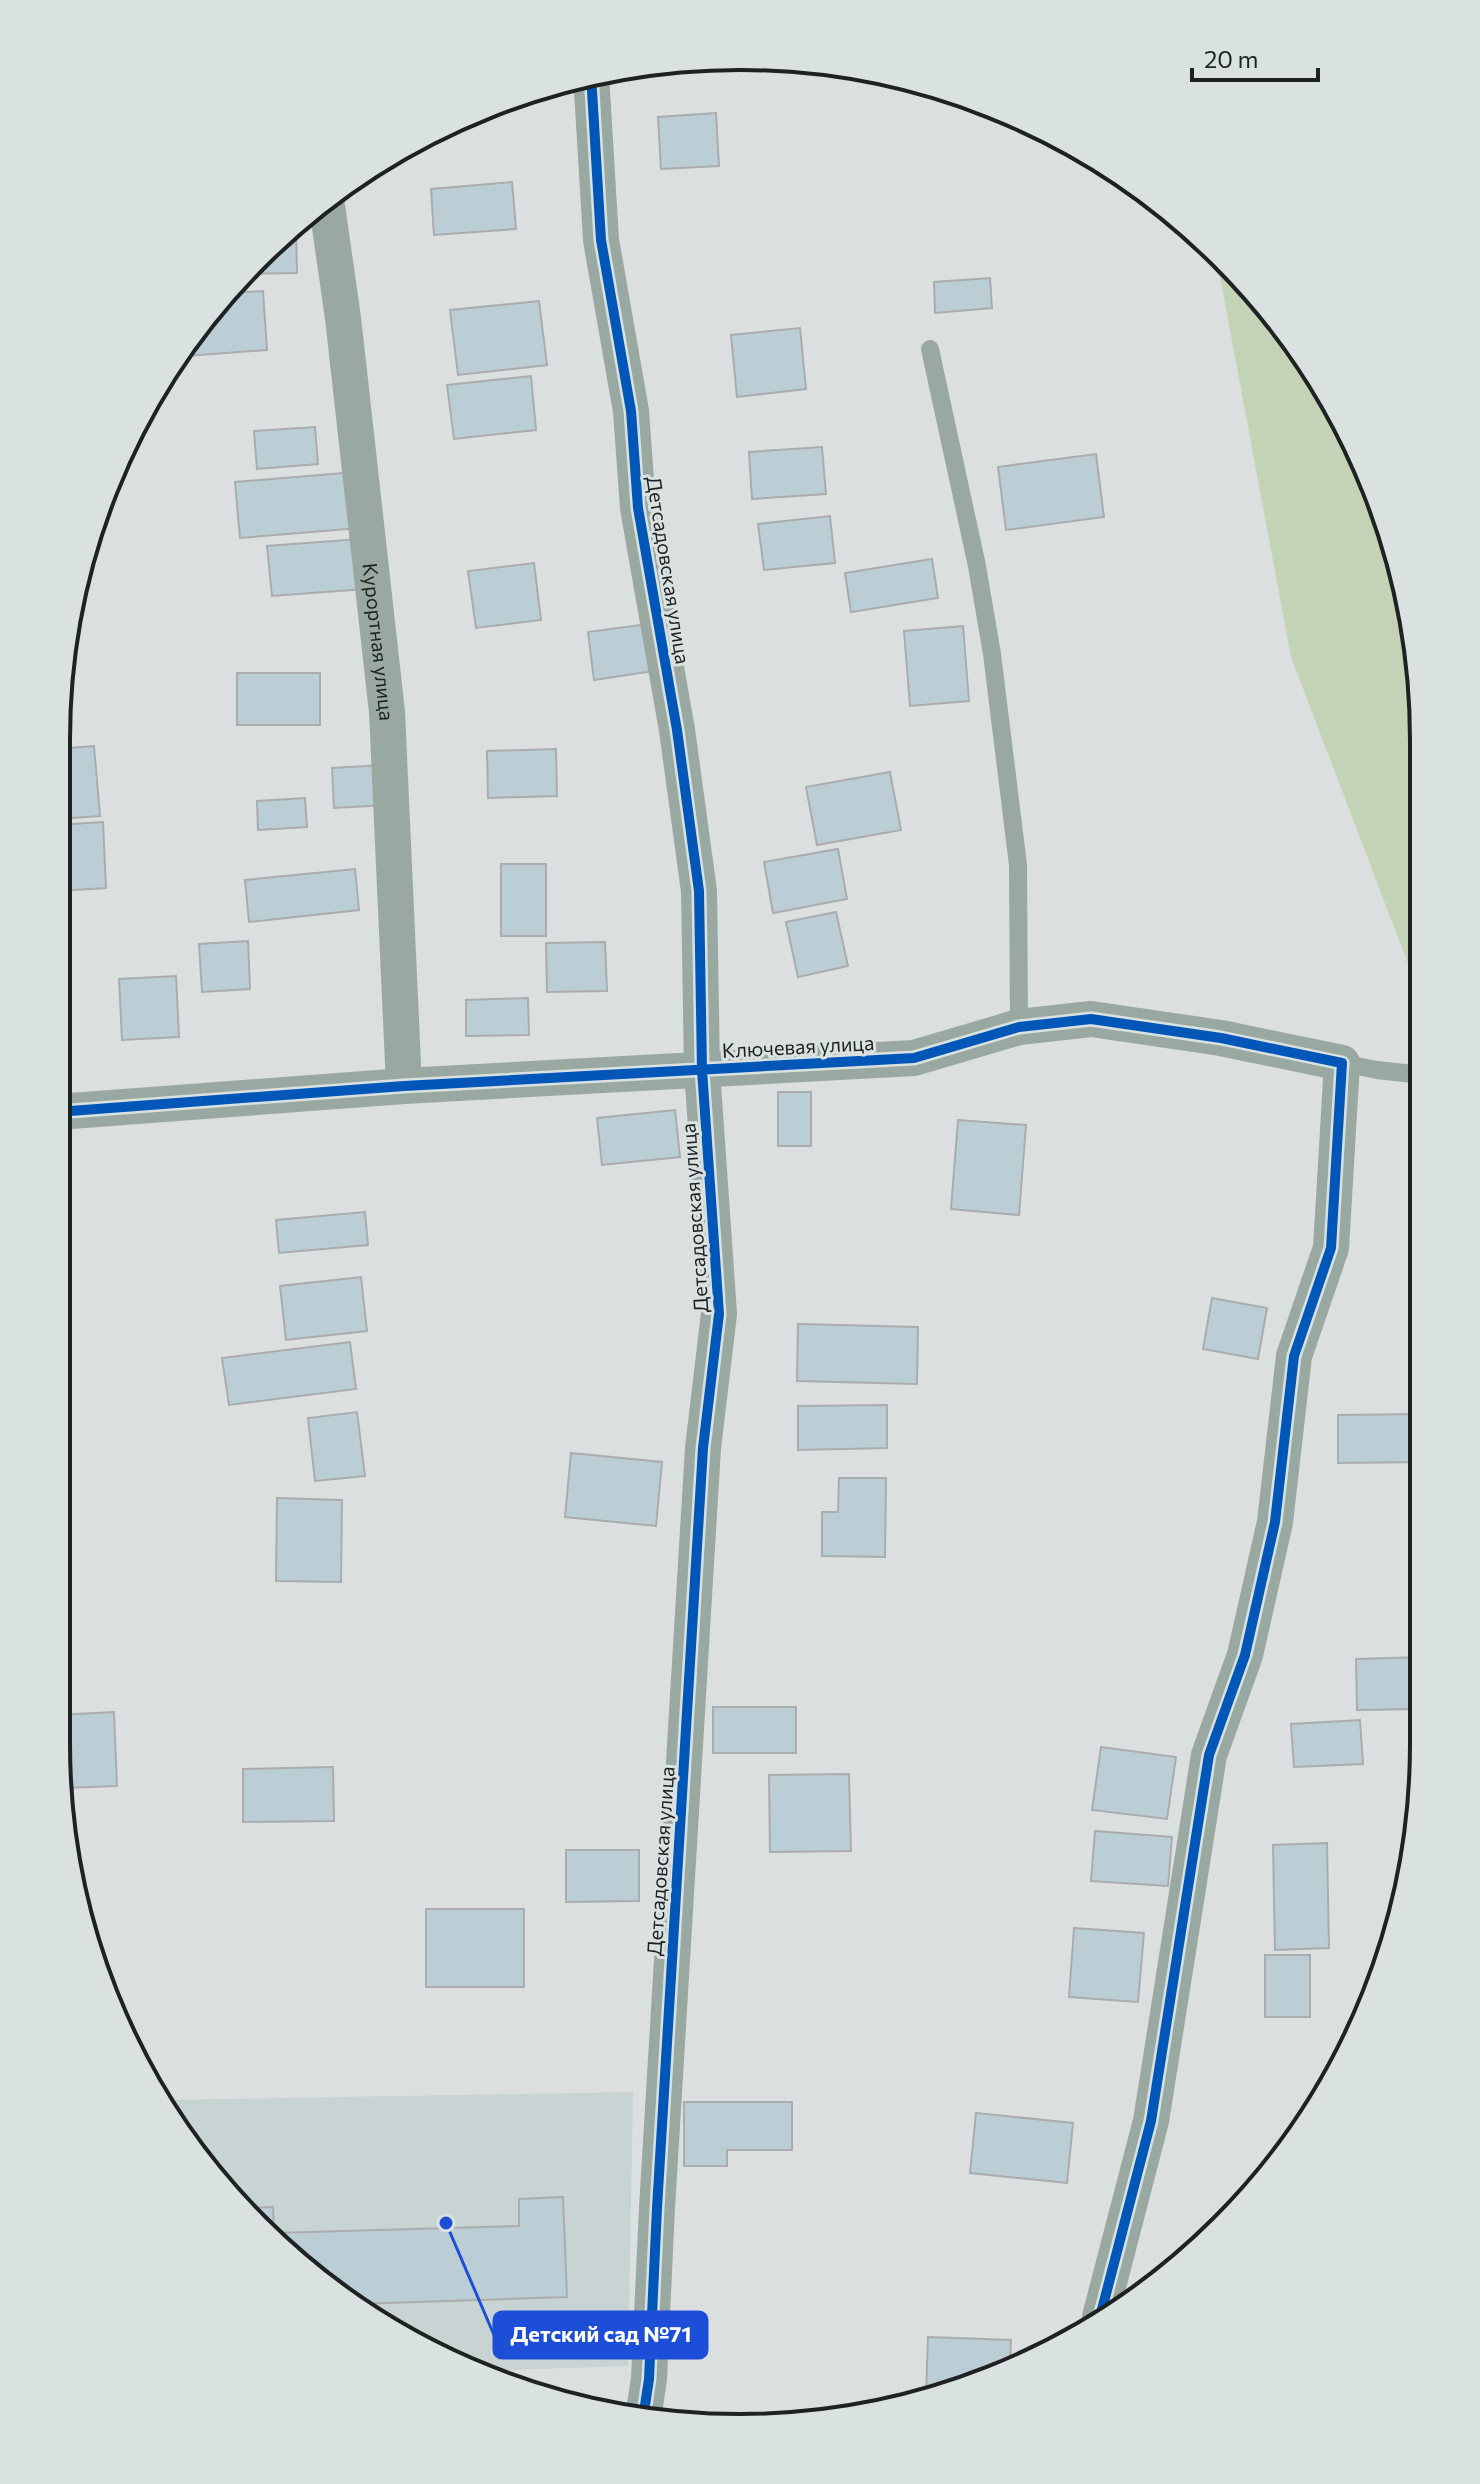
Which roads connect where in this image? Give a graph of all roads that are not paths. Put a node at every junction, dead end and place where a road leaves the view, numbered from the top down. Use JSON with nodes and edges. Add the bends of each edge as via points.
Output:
{"nodes":[{"id":1,"x":592,"y":87,"type":"edge"},
{"id":2,"x":328,"y":211,"type":"edge"},
{"id":3,"x":930,"y":349,"type":"dead end"},
{"id":4,"x":1019,"y":1027,"type":"junction"},
{"id":5,"x":1342,"y":1063,"type":"junction"},
{"id":6,"x":702,"y":1070,"type":"junction"},
{"id":7,"x":1410,"y":1074,"type":"edge"},
{"id":8,"x":404,"y":1086,"type":"junction"},
{"id":9,"x":70,"y":1111,"type":"edge"},
{"id":10,"x":1103,"y":2307,"type":"edge"},
{"id":11,"x":645,"y":2407,"type":"edge"}],
"edges":[{"from":1,"to":6,"type":"street","name":"Детсадовская улица","via":[[601,240],[696,864]]},
{"from":2,"to":8,"type":"street","name":"Курортная улица","via":[[387,712]]},
{"from":3,"to":4,"type":"lane","via":[[992,654],[1018,865]]},
{"from":4,"to":5,"type":"street","name":"Ключевая улица","via":[[1091,1019]]},
{"from":4,"to":6,"type":"street","name":"Ключевая улица","via":[[914,1058]]},
{"from":5,"to":7,"type":"lane","name":"Ключевая улица"},
{"from":5,"to":10,"type":"street","via":[[1331,1248],[1294,1356],[1275,1522],[1245,1655],[1209,1755],[1151,2121]]},
{"from":6,"to":8,"type":"street","name":"Ключевая улица"},
{"from":6,"to":11,"type":"street","name":"Детсадовская улица","via":[[719,1314],[703,1448]]},
{"from":8,"to":9,"type":"street","name":"Ключевая улица"}]}
